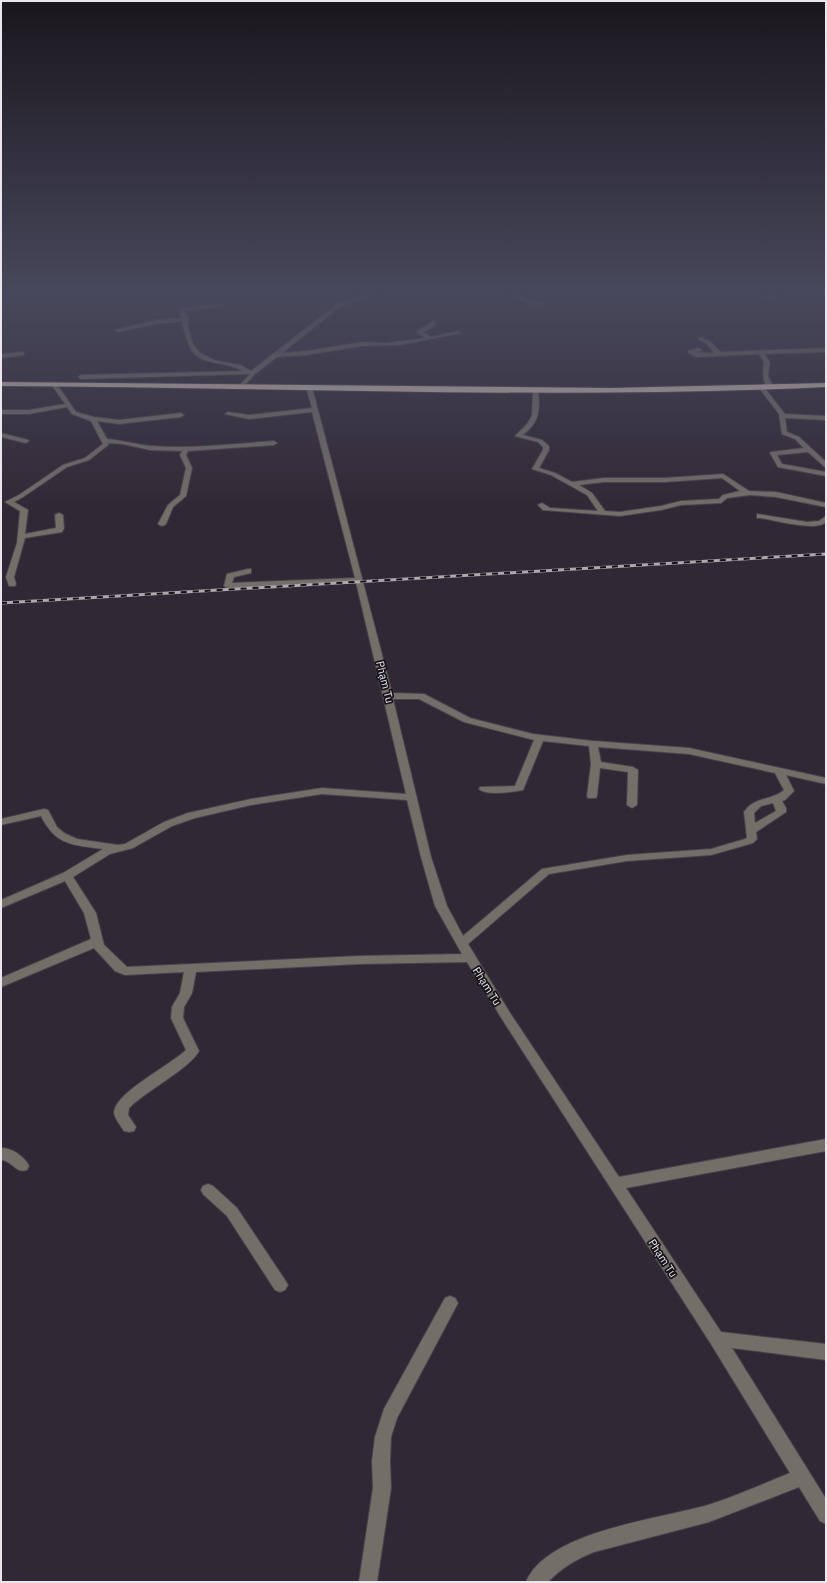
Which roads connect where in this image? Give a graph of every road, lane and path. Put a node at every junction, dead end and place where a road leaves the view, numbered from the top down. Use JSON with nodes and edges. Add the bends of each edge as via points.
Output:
{"nodes":[{"id":1,"x":240,"y":367,"type":"edge"},
{"id":2,"x":260,"y":367,"type":"edge"},
{"id":3,"x":766,"y":367,"type":"edge"},
{"id":4,"x":251,"y":373,"type":"junction"},
{"id":5,"x":81,"y":377,"type":"dead end"},
{"id":6,"x":1,"y":384,"type":"edge"},
{"id":7,"x":54,"y":384,"type":"junction"},
{"id":8,"x":826,"y":385,"type":"edge"},
{"id":9,"x":242,"y":386,"type":"junction"},
{"id":10,"x":309,"y":387,"type":"junction"},
{"id":11,"x":762,"y":388,"type":"junction"},
{"id":12,"x":771,"y":388,"type":"junction"},
{"id":13,"x":535,"y":390,"type":"junction"},
{"id":14,"x":68,"y":405,"type":"junction"},
{"id":15,"x":314,"y":410,"type":"junction"},
{"id":16,"x":1,"y":412,"type":"edge"},
{"id":17,"x":228,"y":414,"type":"dead end"},
{"id":18,"x":181,"y":415,"type":"dead end"},
{"id":19,"x":783,"y":416,"type":"junction"},
{"id":20,"x":826,"y":418,"type":"edge"},
{"id":21,"x":92,"y":419,"type":"junction"},
{"id":22,"x":1,"y":435,"type":"edge"},
{"id":23,"x":26,"y":441,"type":"dead end"},
{"id":24,"x":106,"y":441,"type":"junction"},
{"id":25,"x":274,"y":443,"type":"dead end"},
{"id":26,"x":186,"y":450,"type":"junction"},
{"id":27,"x":808,"y":450,"type":"junction"},
{"id":28,"x":826,"y":466,"type":"edge"},
{"id":29,"x":826,"y":474,"type":"edge"},
{"id":30,"x":571,"y":484,"type":"junction"},
{"id":31,"x":746,"y":492,"type":"junction"},
{"id":32,"x":542,"y":504,"type":"dead end"},
{"id":33,"x":826,"y":505,"type":"edge"},
{"id":34,"x":602,"y":512,"type":"junction"},
{"id":35,"x":59,"y":515,"type":"dead end"},
{"id":36,"x":760,"y":516,"type":"dead end"},
{"id":37,"x":826,"y":518,"type":"edge"},
{"id":38,"x":162,"y":524,"type":"dead end"},
{"id":39,"x":21,"y":537,"type":"junction"},
{"id":40,"x":248,"y":571,"type":"dead end"},
{"id":41,"x":358,"y":580,"type":"junction"},
{"id":42,"x":12,"y":584,"type":"dead end"},
{"id":43,"x":388,"y":696,"type":"junction"},
{"id":44,"x":539,"y":738,"type":"junction"},
{"id":45,"x":593,"y":744,"type":"junction"},
{"id":46,"x":596,"y":764,"type":"junction"},
{"id":47,"x":780,"y":771,"type":"junction"},
{"id":48,"x":826,"y":781,"type":"edge"},
{"id":49,"x":484,"y":788,"type":"dead end"},
{"id":50,"x":592,"y":796,"type":"dead end"},
{"id":51,"x":412,"y":797,"type":"junction"},
{"id":52,"x":776,"y":800,"type":"junction"},
{"id":53,"x":632,"y":805,"type":"dead end"},
{"id":54,"x":1,"y":822,"type":"edge"},
{"id":55,"x":752,"y":830,"type":"junction"},
{"id":56,"x":117,"y":849,"type":"junction"},
{"id":57,"x":67,"y":876,"type":"junction"},
{"id":58,"x":1,"y":904,"type":"edge"},
{"id":59,"x":96,"y":942,"type":"junction"},
{"id":60,"x":462,"y":943,"type":"junction"},
{"id":61,"x":470,"y":958,"type":"junction"},
{"id":62,"x":191,"y":968,"type":"junction"},
{"id":63,"x":1,"y":983,"type":"edge"},
{"id":64,"x":129,"y":1128,"type":"dead end"},
{"id":65,"x":826,"y":1145,"type":"edge"},
{"id":66,"x":1,"y":1154,"type":"edge"},
{"id":67,"x":22,"y":1166,"type":"dead end"},
{"id":68,"x":615,"y":1184,"type":"junction"},
{"id":69,"x":208,"y":1190,"type":"dead end"},
{"id":70,"x":280,"y":1285,"type":"dead end"},
{"id":71,"x":450,"y":1303,"type":"dead end"},
{"id":72,"x":717,"y":1339,"type":"junction"},
{"id":73,"x":826,"y":1352,"type":"edge"},
{"id":74,"x":802,"y":1477,"type":"junction"},
{"id":75,"x":826,"y":1515,"type":"edge"},
{"id":76,"x":368,"y":1582,"type":"edge"},
{"id":77,"x":535,"y":1582,"type":"edge"}],
"edges":[{"from":1,"to":4,"type":"street"},
{"from":2,"to":4,"type":"street"},
{"from":3,"to":12,"type":"street","via":[[765,376]]},
{"from":4,"to":5,"type":"street"},
{"from":4,"to":9,"type":"street"},
{"from":6,"to":7,"type":"highway"},
{"from":7,"to":9,"type":"highway"},
{"from":7,"to":14,"type":"street"},
{"from":8,"to":12,"type":"highway"},
{"from":9,"to":10,"type":"highway"},
{"from":10,"to":13,"type":"highway"},
{"from":10,"to":15,"type":"street","name":"Phạm Tu"},
{"from":11,"to":12,"type":"highway"},
{"from":11,"to":13,"type":"highway"},
{"from":11,"to":19,"type":"street"},
{"from":13,"to":30,"type":"street","via":[[537,414],[527,429],[518,436],[540,441],[546,446],[535,469],[553,474]]},
{"from":14,"to":16,"type":"street","via":[[29,412]]},
{"from":14,"to":21,"type":"street","via":[[74,413]]},
{"from":15,"to":17,"type":"street","via":[[249,417]]},
{"from":15,"to":41,"type":"street","name":"Phạm Tu"},
{"from":18,"to":21,"type":"street","via":[[119,422]]},
{"from":19,"to":20,"type":"street"},
{"from":19,"to":27,"type":"street","via":[[784,433],[797,438]]},
{"from":21,"to":24,"type":"street"},
{"from":22,"to":23,"type":"street"},
{"from":24,"to":26,"type":"street","via":[[150,448]]},
{"from":24,"to":39,"type":"street","via":[[104,448],[87,459],[65,466],[8,502],[24,510]]},
{"from":25,"to":26,"type":"street"},
{"from":26,"to":38,"type":"street","via":[[183,455],[189,468],[183,496],[170,506]]},
{"from":27,"to":28,"type":"street"},
{"from":27,"to":29,"type":"street","via":[[773,453],[780,466]]},
{"from":30,"to":31,"type":"street","via":[[604,480],[665,480],[723,476]]},
{"from":30,"to":34,"type":"street","via":[[590,494]]},
{"from":31,"to":33,"type":"street","via":[[770,493]]},
{"from":31,"to":34,"type":"street","via":[[725,496],[718,502],[681,503],[626,514]]},
{"from":32,"to":34,"type":"street","via":[[545,509],[550,510]]},
{"from":35,"to":39,"type":"street","via":[[59,530]]},
{"from":36,"to":37,"type":"street","via":[[807,524],[822,523]]},
{"from":39,"to":42,"type":"street","via":[[10,577]]},
{"from":40,"to":41,"type":"street","via":[[230,576],[228,586]]},
{"from":41,"to":43,"type":"street","name":"Phạm Tu"},
{"from":43,"to":44,"type":"street","via":[[421,696],[467,720]]},
{"from":43,"to":51,"type":"street","name":"Phạm Tu"},
{"from":44,"to":45,"type":"street"},
{"from":44,"to":49,"type":"street","via":[[519,788]]},
{"from":45,"to":46,"type":"street"},
{"from":45,"to":47,"type":"street","via":[[689,751]]},
{"from":46,"to":50,"type":"street"},
{"from":46,"to":53,"type":"street","via":[[633,770]]},
{"from":47,"to":48,"type":"street"},
{"from":47,"to":52,"type":"street","via":[[789,791],[787,795]]},
{"from":51,"to":56,"type":"street","via":[[322,791],[251,802],[179,819],[129,846]]},
{"from":51,"to":60,"type":"street","name":"Phạm Tu","via":[[439,902]]},
{"from":52,"to":55,"type":"street","via":[[781,812]]},
{"from":52,"to":55,"type":"street","via":[[761,802],[749,812]]},
{"from":54,"to":56,"type":"street","via":[[44,812],[53,830],[60,836]]},
{"from":55,"to":60,"type":"street","via":[[752,838],[749,841],[714,851],[627,858],[546,871]]},
{"from":56,"to":57,"type":"street","via":[[106,852]]},
{"from":57,"to":58,"type":"street"},
{"from":57,"to":59,"type":"street","via":[[90,913]]},
{"from":59,"to":62,"type":"street","via":[[124,971]]},
{"from":59,"to":63,"type":"street"},
{"from":60,"to":61,"type":"street","name":"Phạm Tu"},
{"from":61,"to":62,"type":"street"},
{"from":61,"to":68,"type":"street","name":"Phạm Tu"},
{"from":62,"to":64,"type":"street","via":[[186,993],[176,1012],[193,1051],[173,1069],[123,1105],[122,1115]]},
{"from":65,"to":68,"type":"street"},
{"from":66,"to":67,"type":"street","via":[[7,1154]]},
{"from":68,"to":72,"type":"street","name":"Phạm Tu"},
{"from":69,"to":70,"type":"street","via":[[232,1212]]},
{"from":71,"to":76,"type":"street","via":[[390,1415],[383,1437],[382,1488]]},
{"from":72,"to":73,"type":"street"},
{"from":72,"to":74,"type":"street","name":"Phạm Tu"},
{"from":74,"to":75,"type":"street","name":"Phạm Tu"},
{"from":74,"to":77,"type":"street","via":[[707,1514],[605,1538],[559,1558],[543,1571]]}]}
